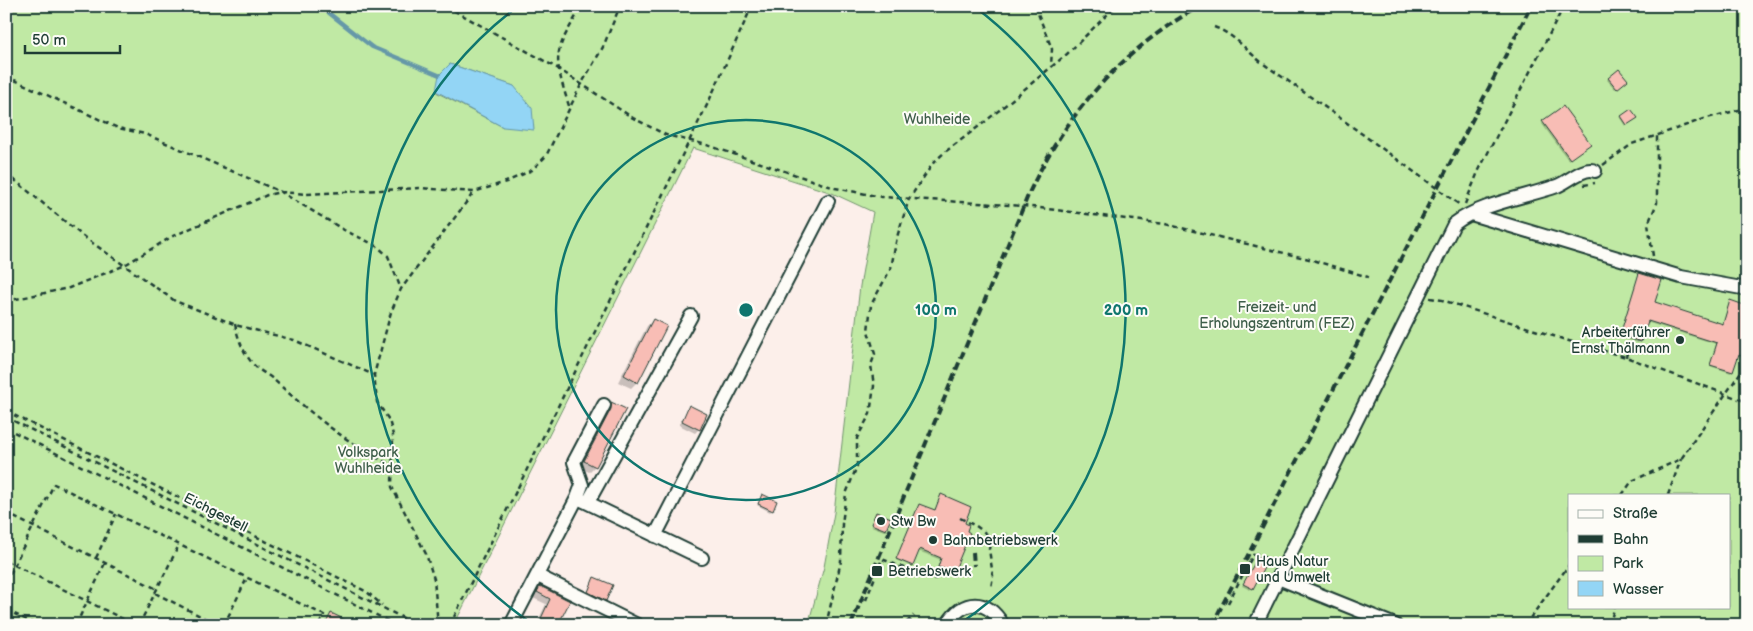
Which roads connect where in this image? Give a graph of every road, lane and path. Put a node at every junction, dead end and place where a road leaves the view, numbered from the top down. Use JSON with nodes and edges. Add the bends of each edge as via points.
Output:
{"nodes":[{"id":1,"x":446,"y":6,"type":"edge"},
{"id":2,"x":582,"y":6,"type":"edge"},
{"id":3,"x":620,"y":6,"type":"edge"},
{"id":4,"x":752,"y":6,"type":"edge"},
{"id":5,"x":1035,"y":6,"type":"edge"},
{"id":6,"x":1116,"y":6,"type":"edge"},
{"id":7,"x":1564,"y":6,"type":"edge"},
{"id":8,"x":1214,"y":27,"type":"dead end"},
{"id":9,"x":1050,"y":67,"type":"junction"},
{"id":10,"x":557,"y":68,"type":"junction"},
{"id":11,"x":6,"y":76,"type":"edge"},
{"id":12,"x":582,"y":82,"type":"junction"},
{"id":13,"x":570,"y":108,"type":"junction"},
{"id":14,"x":1747,"y":108,"type":"edge"},
{"id":15,"x":1656,"y":136,"type":"junction"},
{"id":16,"x":689,"y":141,"type":"junction"},
{"id":17,"x":1596,"y":171,"type":"junction"},
{"id":18,"x":6,"y":174,"type":"edge"},
{"id":19,"x":1566,"y":182,"type":"junction"},
{"id":20,"x":281,"y":192,"type":"junction"},
{"id":21,"x":474,"y":192,"type":"junction"},
{"id":22,"x":908,"y":199,"type":"junction"},
{"id":23,"x":828,"y":201,"type":"dead end"},
{"id":24,"x":1471,"y":214,"type":"junction"},
{"id":25,"x":123,"y":266,"type":"junction"},
{"id":26,"x":1654,"y":268,"type":"junction"},
{"id":27,"x":1368,"y":277,"type":"dead end"},
{"id":28,"x":401,"y":289,"type":"junction"},
{"id":29,"x":1747,"y":289,"type":"edge"},
{"id":30,"x":6,"y":301,"type":"edge"},
{"id":31,"x":1413,"y":307,"type":"junction"},
{"id":32,"x":691,"y":316,"type":"dead end"},
{"id":33,"x":236,"y":324,"type":"junction"},
{"id":34,"x":1630,"y":341,"type":"dead end"},
{"id":35,"x":1626,"y":357,"type":"junction"},
{"id":36,"x":1747,"y":363,"type":"edge"},
{"id":37,"x":374,"y":375,"type":"junction"},
{"id":38,"x":1725,"y":393,"type":"junction"},
{"id":39,"x":1747,"y":402,"type":"edge"},
{"id":40,"x":604,"y":405,"type":"dead end"},
{"id":41,"x":6,"y":412,"type":"edge"},
{"id":42,"x":6,"y":417,"type":"edge"},
{"id":43,"x":6,"y":428,"type":"edge"},
{"id":44,"x":1681,"y":459,"type":"junction"},
{"id":45,"x":391,"y":466,"type":"junction"},
{"id":46,"x":1623,"y":494,"type":"edge"},
{"id":47,"x":1668,"y":494,"type":"edge"},
{"id":48,"x":582,"y":500,"type":"junction"},
{"id":49,"x":6,"y":513,"type":"edge"},
{"id":50,"x":116,"y":514,"type":"junction"},
{"id":51,"x":960,"y":518,"type":"dead end"},
{"id":52,"x":33,"y":527,"type":"junction"},
{"id":53,"x":655,"y":536,"type":"junction"},
{"id":54,"x":179,"y":544,"type":"junction"},
{"id":55,"x":96,"y":558,"type":"junction"},
{"id":56,"x":702,"y":558,"type":"dead end"},
{"id":57,"x":6,"y":561,"type":"edge"},
{"id":58,"x":105,"y":563,"type":"junction"},
{"id":59,"x":14,"y":565,"type":"junction"},
{"id":60,"x":1568,"y":566,"type":"edge"},
{"id":61,"x":1281,"y":573,"type":"junction"},
{"id":62,"x":538,"y":576,"type":"junction"},
{"id":63,"x":247,"y":578,"type":"junction"},
{"id":64,"x":937,"y":578,"type":"dead end"},
{"id":65,"x":6,"y":582,"type":"edge"},
{"id":66,"x":991,"y":588,"type":"dead end"},
{"id":67,"x":157,"y":589,"type":"junction"},
{"id":68,"x":155,"y":594,"type":"junction"},
{"id":69,"x":866,"y":600,"type":"dead end"},
{"id":70,"x":87,"y":601,"type":"junction"},
{"id":71,"x":1228,"y":603,"type":"dead end"},
{"id":72,"x":1615,"y":608,"type":"edge"},
{"id":73,"x":387,"y":609,"type":"junction"},
{"id":74,"x":6,"y":610,"type":"edge"},
{"id":75,"x":38,"y":625,"type":"edge"},
{"id":76,"x":76,"y":625,"type":"edge"},
{"id":77,"x":135,"y":625,"type":"edge"},
{"id":78,"x":139,"y":625,"type":"edge"},
{"id":79,"x":218,"y":625,"type":"edge"},
{"id":80,"x":224,"y":625,"type":"edge"},
{"id":81,"x":319,"y":625,"type":"edge"},
{"id":82,"x":396,"y":625,"type":"edge"},
{"id":83,"x":418,"y":625,"type":"edge"},
{"id":84,"x":438,"y":625,"type":"edge"},
{"id":85,"x":450,"y":625,"type":"edge"},
{"id":86,"x":511,"y":625,"type":"edge"},
{"id":87,"x":637,"y":625,"type":"edge"},
{"id":88,"x":826,"y":625,"type":"edge"},
{"id":89,"x":947,"y":625,"type":"edge"},
{"id":90,"x":1003,"y":625,"type":"edge"},
{"id":91,"x":1255,"y":625,"type":"edge"},
{"id":92,"x":1395,"y":625,"type":"edge"},
{"id":93,"x":1525,"y":625,"type":"edge"},
{"id":94,"x":1608,"y":625,"type":"edge"}],
"edges":[{"from":1,"to":10,"type":"path"},
{"from":2,"to":10,"type":"path","via":[[560,44]]},
{"from":3,"to":12,"type":"path","via":[[603,47]]},
{"from":4,"to":16,"type":"path"},
{"from":5,"to":9,"type":"path","via":[[1052,49]]},
{"from":6,"to":9,"type":"path"},
{"from":7,"to":8,"type":"path","via":[[1478,172],[1463,208],[1358,129],[1252,56],[1236,38]]},
{"from":9,"to":22,"type":"path","via":[[934,162]]},
{"from":10,"to":12,"type":"path"},
{"from":10,"to":13,"type":"path"},
{"from":11,"to":20,"type":"path","via":[[118,128],[145,134]]},
{"from":12,"to":13,"type":"path"},
{"from":12,"to":16,"type":"path","via":[[633,118],[666,135]]},
{"from":13,"to":21,"type":"path","via":[[546,156],[532,170]]},
{"from":14,"to":15,"type":"path"},
{"from":15,"to":17,"type":"path","via":[[1623,149]]},
{"from":15,"to":26,"type":"path","via":[[1656,203],[1648,224]]},
{"from":16,"to":22,"type":"path","via":[[855,194]]},
{"from":16,"to":85,"type":"path"},
{"from":17,"to":19,"type":"lane","via":[[1587,170]]},
{"from":17,"to":19,"type":"path","via":[[1598,178],[1594,185]]},
{"from":18,"to":25,"type":"path"},
{"from":19,"to":24,"type":"lane"},
{"from":20,"to":21,"type":"path","via":[[306,194],[419,188]]},
{"from":20,"to":25,"type":"path","via":[[267,195],[173,236]]},
{"from":20,"to":28,"type":"path","via":[[377,246],[388,256]]},
{"from":21,"to":28,"type":"path"},
{"from":22,"to":27,"type":"path","via":[[1024,206],[1165,224],[1309,259]]},
{"from":22,"to":88,"type":"path","via":[[891,268],[871,305],[868,331],[875,354],[871,365],[874,386],[870,414],[857,438],[857,466],[846,494],[841,561]]},
{"from":23,"to":53,"type":"lane"},
{"from":24,"to":26,"type":"lane"},
{"from":24,"to":31,"type":"lane","via":[[1462,218],[1449,232]]},
{"from":25,"to":30,"type":"path","via":[[69,288]]},
{"from":25,"to":33,"type":"path","via":[[175,301]]},
{"from":26,"to":29,"type":"lane"},
{"from":28,"to":37,"type":"path","via":[[391,312]]},
{"from":31,"to":35,"type":"path","via":[[1425,299],[1442,300]]},
{"from":31,"to":61,"type":"lane"},
{"from":32,"to":48,"type":"lane"},
{"from":33,"to":37,"type":"path","via":[[294,340]]},
{"from":33,"to":45,"type":"path","via":[[238,341],[257,368],[316,418]]},
{"from":34,"to":35,"type":"path"},
{"from":35,"to":38,"type":"path"},
{"from":36,"to":38,"type":"path"},
{"from":37,"to":45,"type":"path","via":[[377,402],[389,420],[393,434]]},
{"from":38,"to":39,"type":"path"},
{"from":38,"to":44,"type":"path"},
{"from":40,"to":48,"type":"lane","via":[[574,462],[582,485]]},
{"from":41,"to":73,"type":"path","via":[[367,592]]},
{"from":42,"to":73,"type":"path","name":"Eichgestell"},
{"from":43,"to":82,"type":"path"},
{"from":44,"to":46,"type":"path","via":[[1632,481]]},
{"from":44,"to":47,"type":"path"},
{"from":45,"to":84,"type":"path","via":[[392,487],[426,554],[434,579]]},
{"from":48,"to":53,"type":"lane"},
{"from":48,"to":62,"type":"lane"},
{"from":49,"to":52,"type":"path"},
{"from":50,"to":52,"type":"path","via":[[54,484]]},
{"from":50,"to":54,"type":"path"},
{"from":50,"to":55,"type":"path"},
{"from":51,"to":66,"type":"path","via":[[992,538],[989,549],[993,576]]},
{"from":52,"to":55,"type":"path"},
{"from":52,"to":59,"type":"path"},
{"from":53,"to":56,"type":"lane"},
{"from":54,"to":63,"type":"path"},
{"from":54,"to":67,"type":"path"},
{"from":55,"to":58,"type":"path"},
{"from":57,"to":59,"type":"path"},
{"from":58,"to":67,"type":"path"},
{"from":58,"to":70,"type":"path"},
{"from":59,"to":65,"type":"path"},
{"from":59,"to":70,"type":"path"},
{"from":60,"to":93,"type":"path"},
{"from":61,"to":71,"type":"path","via":[[1257,554],[1253,555]]},
{"from":61,"to":91,"type":"lane"},
{"from":61,"to":92,"type":"lane"},
{"from":62,"to":86,"type":"lane"},
{"from":62,"to":87,"type":"lane"},
{"from":63,"to":80,"type":"path"},
{"from":63,"to":81,"type":"path","via":[[324,615]]},
{"from":64,"to":69,"type":"path","via":[[930,579],[882,559]]},
{"from":67,"to":68,"type":"path"},
{"from":68,"to":78,"type":"path"},
{"from":68,"to":79,"type":"path"},
{"from":70,"to":76,"type":"path"},
{"from":70,"to":77,"type":"path"},
{"from":72,"to":94,"type":"path"},
{"from":73,"to":83,"type":"path","name":"Eichgestell"},
{"from":74,"to":75,"type":"path"},
{"from":89,"to":90,"type":"lane","via":[[963,607],[972,605],[992,611]]}]}
